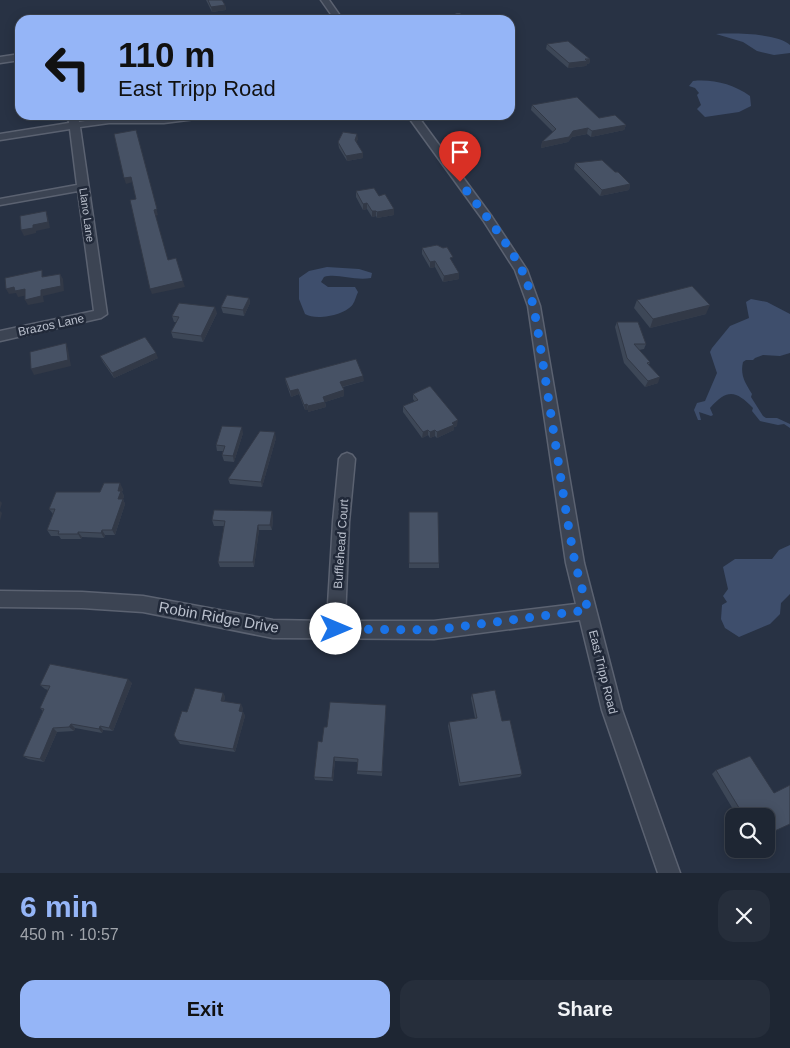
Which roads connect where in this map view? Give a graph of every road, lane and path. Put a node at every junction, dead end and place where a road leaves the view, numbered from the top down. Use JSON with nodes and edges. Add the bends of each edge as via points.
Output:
{"nodes":[{"id":1,"x":325,"y":0,"type":"edge"},
{"id":2,"x":336,"y":15,"type":"edge"},
{"id":3,"x":15,"y":58,"type":"edge"},
{"id":4,"x":0,"y":60,"type":"edge"},
{"id":5,"x":74,"y":120,"type":"edge"},
{"id":6,"x":109,"y":120,"type":"edge"},
{"id":7,"x":109,"y":120,"type":"edge"},
{"id":8,"x":164,"y":120,"type":"edge"},
{"id":9,"x":416,"y":120,"type":"edge"},
{"id":10,"x":0,"y":138,"type":"edge"},
{"id":11,"x":83,"y":187,"type":"junction"},
{"id":12,"x":0,"y":202,"type":"edge"},
{"id":13,"x":101,"y":314,"type":"joint"},
{"id":14,"x":0,"y":336,"type":"edge"},
{"id":15,"x":347,"y":459,"type":"dead end"},
{"id":16,"x":0,"y":599,"type":"edge"},
{"id":17,"x":588,"y":610,"type":"junction"},
{"id":18,"x":336,"y":629,"type":"junction"},
{"id":19,"x":669,"y":873,"type":"edge"}],
"edges":[{"from":1,"to":2,"type":"street"},
{"from":3,"to":4,"type":"street"},
{"from":5,"to":7,"type":"street"},
{"from":5,"to":10,"type":"street"},
{"from":5,"to":11,"type":"street","name":"Llano Lane"},
{"from":6,"to":8,"type":"street"},
{"from":9,"to":17,"type":"street","name":"East Tripp Road","via":[[488,219],[526,280],[534,306],[574,554]]},
{"from":11,"to":12,"type":"street"},
{"from":11,"to":13,"type":"street","name":"Llano Lane"},
{"from":13,"to":14,"type":"street","name":"Brazos Lane"},
{"from":15,"to":18,"type":"street","name":"Bufflehead Court"},
{"from":16,"to":18,"type":"street","name":"Robin Ridge Drive","via":[[144,604],[274,629]]},
{"from":17,"to":18,"type":"street","name":"Robin Ridge Drive","via":[[434,630]]},
{"from":17,"to":19,"type":"street","name":"East Tripp Road","via":[[612,710]]}]}
